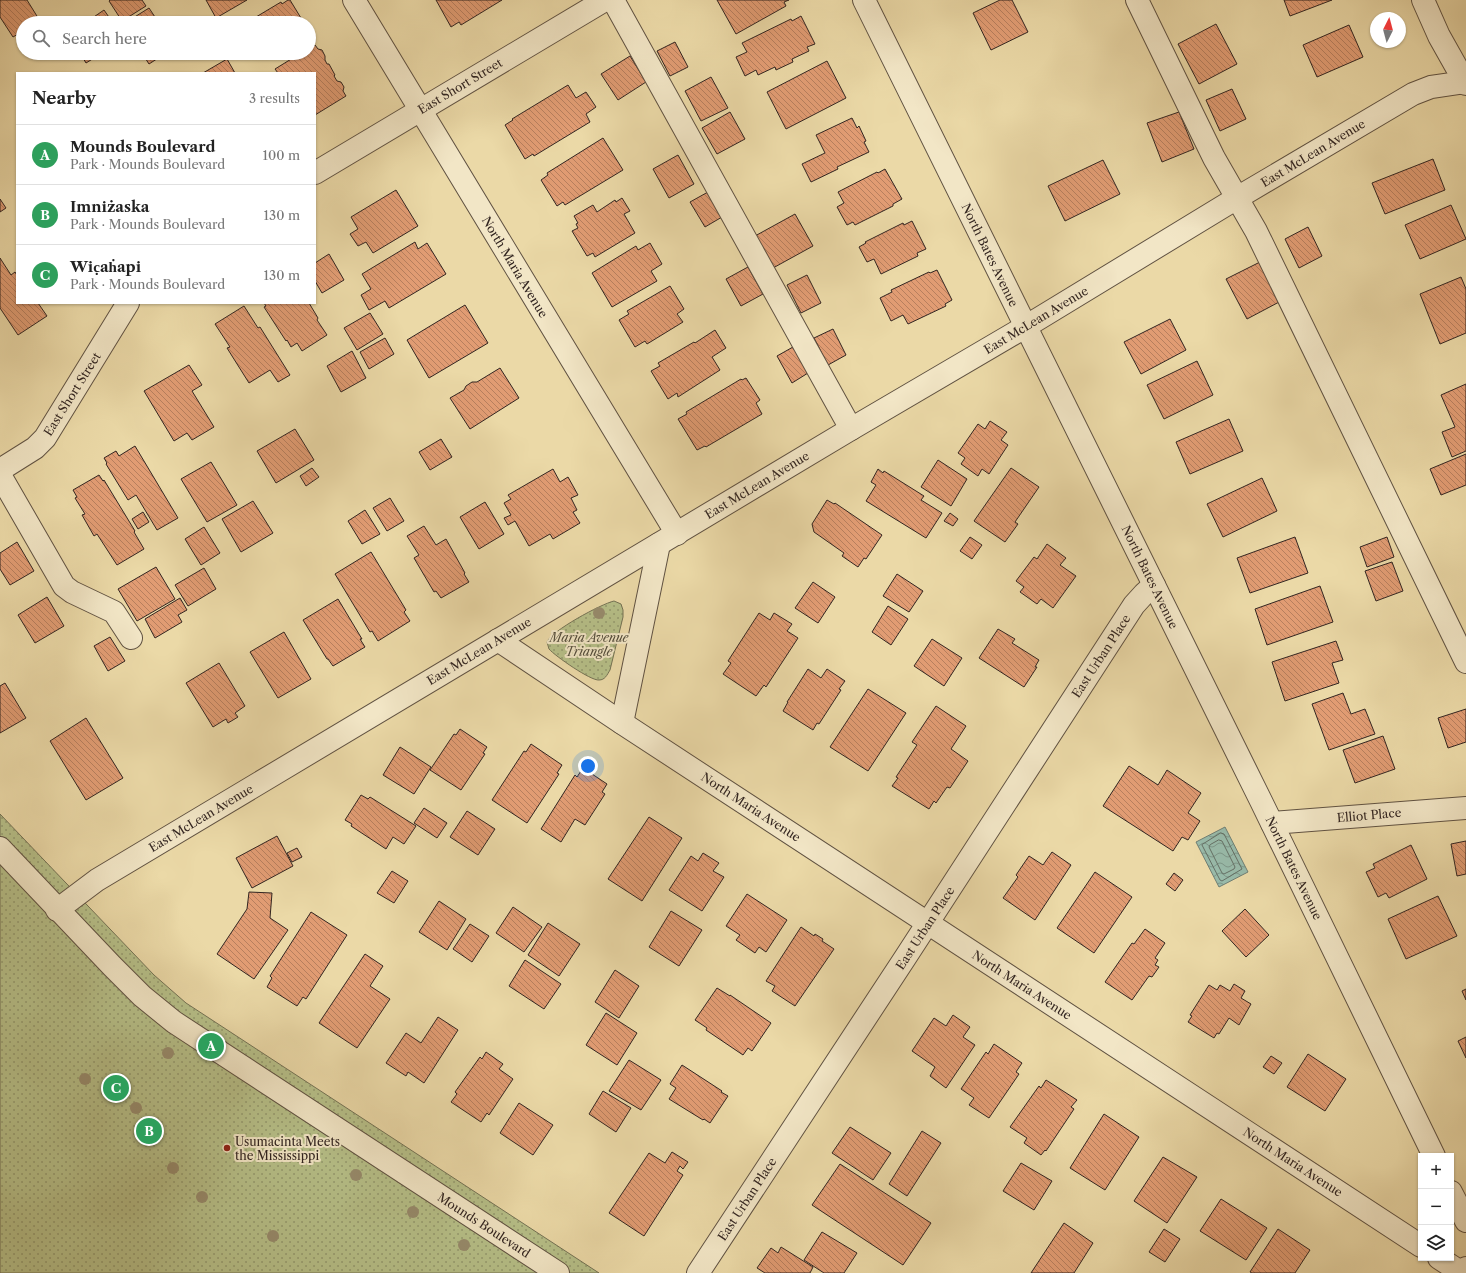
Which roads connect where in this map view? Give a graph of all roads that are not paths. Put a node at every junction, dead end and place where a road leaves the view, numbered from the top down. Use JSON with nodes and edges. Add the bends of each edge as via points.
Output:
{"nodes":[{"id":1,"x":354,"y":0,"type":"edge"},
{"id":2,"x":605,"y":0,"type":"edge"},
{"id":3,"x":613,"y":0,"type":"edge"},
{"id":4,"x":864,"y":0,"type":"edge"},
{"id":5,"x":1137,"y":0,"type":"edge"},
{"id":6,"x":1423,"y":0,"type":"edge"},
{"id":7,"x":1466,"y":82,"type":"edge"},
{"id":8,"x":420,"y":110,"type":"junction"},
{"id":9,"x":316,"y":172,"type":"edge"},
{"id":10,"x":1237,"y":198,"type":"junction"},
{"id":11,"x":127,"y":304,"type":"edge"},
{"id":12,"x":1026,"y":327,"type":"junction"},
{"id":13,"x":851,"y":429,"type":"junction"},
{"id":14,"x":0,"y":470,"type":"edge"},
{"id":15,"x":0,"y":475,"type":"edge"},
{"id":16,"x":668,"y":539,"type":"junction"},
{"id":17,"x":1154,"y":585,"type":"junction"},
{"id":18,"x":131,"y":638,"type":"dead end"},
{"id":19,"x":498,"y":640,"type":"junction"},
{"id":20,"x":1466,"y":662,"type":"edge"},
{"id":21,"x":622,"y":723,"type":"junction"},
{"id":22,"x":1466,"y":808,"type":"edge"},
{"id":23,"x":1272,"y":823,"type":"junction"},
{"id":24,"x":0,"y":848,"type":"edge"},
{"id":25,"x":58,"y":910,"type":"junction"},
{"id":26,"x":928,"y":923,"type":"junction"},
{"id":27,"x":1433,"y":1153,"type":"edge"},
{"id":28,"x":1454,"y":1198,"type":"edge"},
{"id":29,"x":1466,"y":1221,"type":"edge"},
{"id":30,"x":1418,"y":1244,"type":"edge"},
{"id":31,"x":1444,"y":1261,"type":"edge"},
{"id":32,"x":1461,"y":1271,"type":"edge"},
{"id":33,"x":558,"y":1273,"type":"edge"},
{"id":34,"x":698,"y":1273,"type":"edge"}],
"edges":[{"from":1,"to":8,"type":"street","name":"North Maria Avenue"},
{"from":2,"to":8,"type":"street","name":"East Short Street"},
{"from":3,"to":13,"type":"street"},
{"from":4,"to":12,"type":"street","name":"North Bates Avenue"},
{"from":5,"to":10,"type":"street","via":[[1214,158]]},
{"from":6,"to":7,"type":"street","via":[[1439,36]]},
{"from":7,"to":10,"type":"street","name":"East McLean Avenue","via":[[1431,87],[1413,94]]},
{"from":8,"to":9,"type":"street","name":"East Short Street"},
{"from":8,"to":16,"type":"street","name":"North Maria Avenue"},
{"from":10,"to":12,"type":"street","name":"East McLean Avenue"},
{"from":10,"to":20,"type":"street","via":[[1256,230]]},
{"from":11,"to":14,"type":"street","name":"East Short Street","via":[[44,438],[35,448]]},
{"from":12,"to":13,"type":"street","name":"East McLean Avenue"},
{"from":12,"to":17,"type":"street","name":"North Bates Avenue"},
{"from":13,"to":16,"type":"street","name":"East McLean Avenue"},
{"from":15,"to":18,"type":"street","via":[[64,586],[111,610]]},
{"from":16,"to":19,"type":"street","name":"East McLean Avenue"},
{"from":16,"to":21,"type":"street"},
{"from":17,"to":23,"type":"street","name":"North Bates Avenue"},
{"from":17,"to":26,"type":"street","name":"East Urban Place","via":[[1134,605]]},
{"from":19,"to":21,"type":"street","name":"North Maria Avenue"},
{"from":19,"to":25,"type":"street","name":"East McLean Avenue","via":[[97,880]]},
{"from":21,"to":26,"type":"street","name":"North Maria Avenue"},
{"from":22,"to":23,"type":"street","name":"Elliot Place"},
{"from":23,"to":27,"type":"street","name":"North Bates Avenue"},
{"from":24,"to":25,"type":"street","name":"Mounds Boulevard"},
{"from":25,"to":33,"type":"street","name":"Mounds Boulevard","via":[[142,996],[174,1022]]},
{"from":26,"to":30,"type":"street","name":"North Maria Avenue"},
{"from":26,"to":34,"type":"street","name":"East Urban Place"},
{"from":28,"to":29,"type":"street"},
{"from":31,"to":32,"type":"street"}]}
